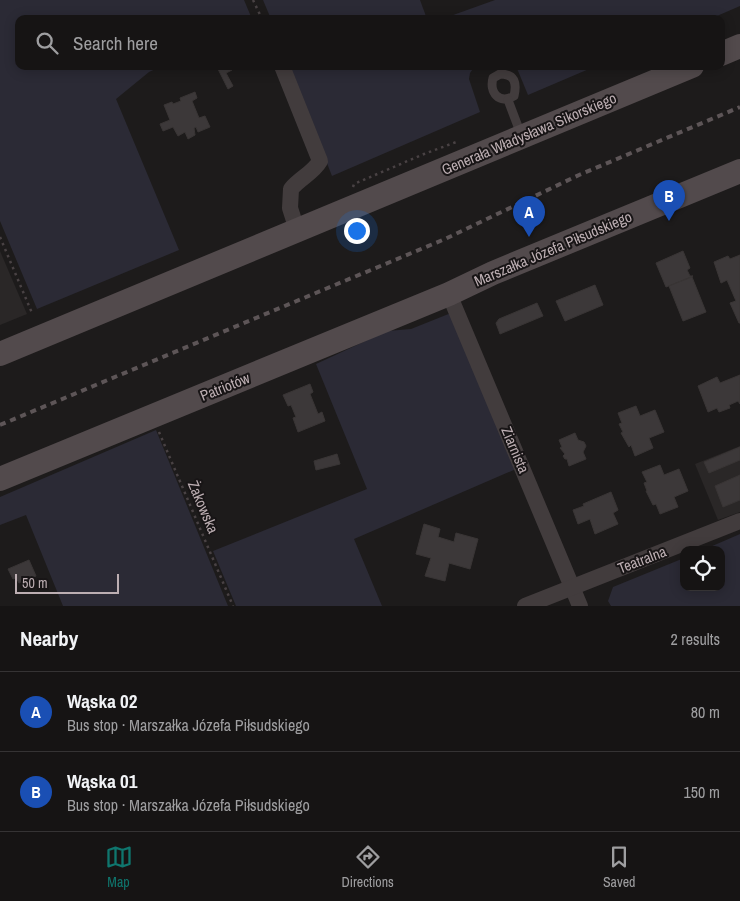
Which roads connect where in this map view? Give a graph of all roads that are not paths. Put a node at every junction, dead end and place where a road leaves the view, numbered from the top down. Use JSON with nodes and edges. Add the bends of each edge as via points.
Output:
{"nodes":[{"id":1,"x":740,"y":46,"type":"edge"},
{"id":2,"x":725,"y":52,"type":"edge"},
{"id":3,"x":284,"y":70,"type":"edge"},
{"id":4,"x":682,"y":70,"type":"edge"},
{"id":5,"x":508,"y":100,"type":"dead end"},
{"id":6,"x":522,"y":137,"type":"junction"},
{"id":7,"x":740,"y":170,"type":"edge"},
{"id":8,"x":297,"y":230,"type":"junction"},
{"id":9,"x":449,"y":294,"type":"junction"},
{"id":10,"x":0,"y":354,"type":"edge"},
{"id":11,"x":0,"y":479,"type":"edge"},
{"id":12,"x":740,"y":521,"type":"edge"},
{"id":13,"x":572,"y":587,"type":"junction"},
{"id":14,"x":525,"y":606,"type":"edge"},
{"id":15,"x":580,"y":606,"type":"edge"}],
"edges":[{"from":1,"to":2,"type":"main road"},
{"from":3,"to":8,"type":"street","via":[[320,161],[291,189],[290,208]]},
{"from":4,"to":6,"type":"main road","name":"Generała Władysława Sikorskiego"},
{"from":5,"to":6,"type":"lane"},
{"from":6,"to":8,"type":"main road","name":"Generała Władysława Sikorskiego"},
{"from":7,"to":9,"type":"main road","name":"Marszałka Józefa Piłsudskiego"},
{"from":8,"to":10,"type":"main road"},
{"from":9,"to":11,"type":"main road","name":"Patriotów"},
{"from":9,"to":13,"type":"street","name":"Ziarnista"},
{"from":12,"to":13,"type":"street","name":"Teatralna"},
{"from":13,"to":14,"type":"street","name":"Teatralna"},
{"from":13,"to":15,"type":"street","name":"Ziarnista"}]}
